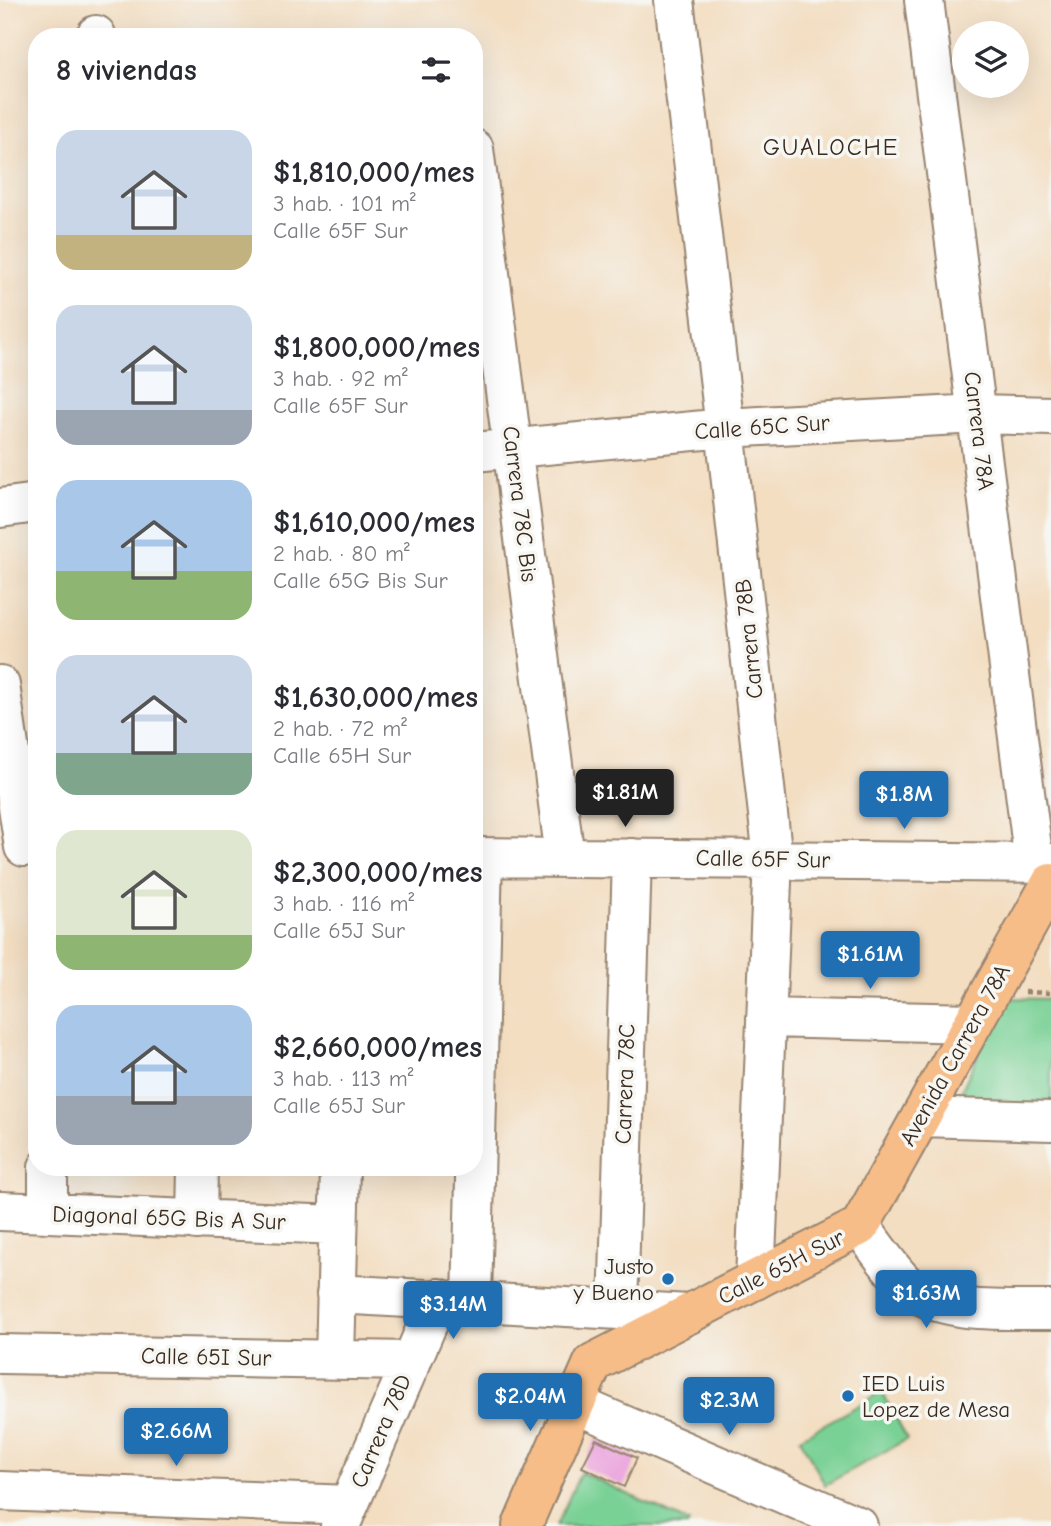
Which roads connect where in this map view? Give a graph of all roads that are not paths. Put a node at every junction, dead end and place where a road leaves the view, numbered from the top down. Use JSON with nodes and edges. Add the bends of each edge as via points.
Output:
{"nodes":[{"id":1,"x":674,"y":0,"type":"edge"},
{"id":2,"x":924,"y":0,"type":"edge"},
{"id":3,"x":483,"y":218,"type":"edge"},
{"id":4,"x":977,"y":414,"type":"junction"},
{"id":5,"x":1051,"y":416,"type":"edge"},
{"id":6,"x":725,"y":428,"type":"junction"},
{"id":7,"x":513,"y":448,"type":"junction"},
{"id":8,"x":483,"y":451,"type":"edge"},
{"id":9,"x":28,"y":504,"type":"edge"},
{"id":10,"x":0,"y":508,"type":"edge"},
{"id":11,"x":0,"y":685,"type":"edge"},
{"id":12,"x":20,"y":847,"type":"edge"},
{"id":13,"x":483,"y":857,"type":"edge"},
{"id":14,"x":565,"y":858,"type":"junction"},
{"id":15,"x":632,"y":858,"type":"junction"},
{"id":16,"x":773,"y":859,"type":"junction"},
{"id":17,"x":1045,"y":870,"type":"edge"},
{"id":18,"x":766,"y":1018,"type":"junction"},
{"id":19,"x":973,"y":1023,"type":"junction"},
{"id":20,"x":921,"y":1117,"type":"junction"},
{"id":21,"x":1051,"y":1121,"type":"edge"},
{"id":22,"x":48,"y":1176,"type":"edge"},
{"id":23,"x":198,"y":1176,"type":"edge"},
{"id":24,"x":340,"y":1176,"type":"edge"},
{"id":25,"x":462,"y":1176,"type":"edge"},
{"id":26,"x":0,"y":1211,"type":"edge"},
{"id":27,"x":48,"y":1213,"type":"junction"},
{"id":28,"x":197,"y":1220,"type":"junction"},
{"id":29,"x":338,"y":1225,"type":"junction"},
{"id":30,"x":860,"y":1226,"type":"junction"},
{"id":31,"x":755,"y":1280,"type":"junction"},
{"id":32,"x":336,"y":1294,"type":"junction"},
{"id":33,"x":455,"y":1299,"type":"junction"},
{"id":34,"x":618,"y":1310,"type":"junction"},
{"id":35,"x":1051,"y":1310,"type":"edge"},
{"id":36,"x":689,"y":1314,"type":"junction"},
{"id":37,"x":0,"y":1354,"type":"edge"},
{"id":38,"x":335,"y":1359,"type":"junction"},
{"id":39,"x":412,"y":1361,"type":"junction"},
{"id":40,"x":575,"y":1404,"type":"junction"},
{"id":41,"x":0,"y":1491,"type":"edge"},
{"id":42,"x":345,"y":1516,"type":"edge"},
{"id":43,"x":523,"y":1526,"type":"edge"},
{"id":44,"x":858,"y":1526,"type":"edge"}],
"edges":[{"from":1,"to":6,"type":"street","name":"Carrera 78B"},
{"from":2,"to":4,"type":"street","name":"Carrera 78A"},
{"from":3,"to":7,"type":"street","name":"Carrera 78C Bis"},
{"from":4,"to":5,"type":"street","name":"Calle 65C Sur"},
{"from":4,"to":6,"type":"street","name":"Calle 65C Sur"},
{"from":4,"to":17,"type":"street","name":"Carrera 78A"},
{"from":6,"to":7,"type":"street","name":"Calle 65C Sur"},
{"from":6,"to":16,"type":"street","name":"Carrera 78B"},
{"from":7,"to":8,"type":"street","name":"Calle 65C Sur"},
{"from":7,"to":14,"type":"street","name":"Carrera 78C Bis"},
{"from":9,"to":10,"type":"street"},
{"from":11,"to":12,"type":"street"},
{"from":13,"to":14,"type":"street","name":"Calle 65F Sur"},
{"from":14,"to":15,"type":"street","name":"Calle 65F Sur"},
{"from":15,"to":16,"type":"street","name":"Calle 65F Sur"},
{"from":15,"to":34,"type":"street","name":"Carrera 78C"},
{"from":16,"to":17,"type":"street","name":"Calle 65F Sur"},
{"from":16,"to":18,"type":"street","name":"Carrera 78B"},
{"from":17,"to":19,"type":"main road","name":"Avenida Carrera 78A"},
{"from":18,"to":19,"type":"street"},
{"from":18,"to":31,"type":"street","name":"Carrera 78B"},
{"from":19,"to":20,"type":"main road","name":"Avenida Carrera 78A"},
{"from":20,"to":21,"type":"street"},
{"from":20,"to":30,"type":"main road","name":"Avenida Carrera 78A"},
{"from":22,"to":27,"type":"street"},
{"from":23,"to":28,"type":"street"},
{"from":24,"to":29,"type":"street"},
{"from":25,"to":33,"type":"street"},
{"from":26,"to":27,"type":"street","name":"Diagonal 65G Bis A Sur"},
{"from":27,"to":28,"type":"street","name":"Diagonal 65G Bis A Sur"},
{"from":28,"to":29,"type":"street","name":"Diagonal 65G Bis A Sur"},
{"from":29,"to":32,"type":"street"},
{"from":30,"to":31,"type":"main road","name":"Calle 65H Sur"},
{"from":30,"to":35,"type":"street","name":"Calle 65H Sur","via":[[908,1287],[936,1303]]},
{"from":31,"to":36,"type":"main road","name":"Calle 65H Sur"},
{"from":32,"to":33,"type":"street"},
{"from":32,"to":38,"type":"street"},
{"from":33,"to":34,"type":"street"},
{"from":33,"to":39,"type":"street","name":"Carrera 78D"},
{"from":34,"to":36,"type":"street"},
{"from":36,"to":40,"type":"main road","name":"Calle 65H Sur","via":[[593,1363]]},
{"from":37,"to":38,"type":"street","name":"Calle 65I Sur"},
{"from":38,"to":39,"type":"street","name":"Calle 65I Sur"},
{"from":39,"to":42,"type":"street","name":"Carrera 78D"},
{"from":40,"to":43,"type":"main road"},
{"from":40,"to":44,"type":"street"},
{"from":41,"to":42,"type":"street"}]}
